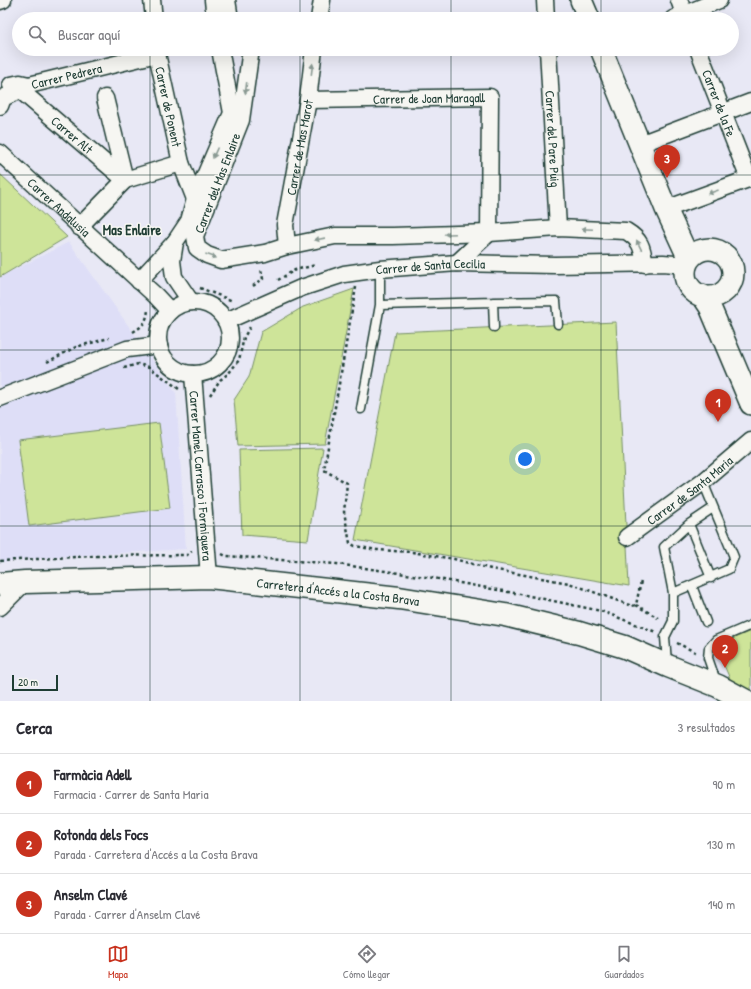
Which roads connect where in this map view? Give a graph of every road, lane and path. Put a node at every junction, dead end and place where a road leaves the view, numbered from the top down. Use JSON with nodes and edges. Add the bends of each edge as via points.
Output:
{"nodes":[{"id":1,"x":152,"y":0,"type":"edge"},
{"id":2,"x":213,"y":0,"type":"edge"},
{"id":3,"x":227,"y":0,"type":"edge"},
{"id":4,"x":322,"y":0,"type":"edge"},
{"id":5,"x":545,"y":0,"type":"edge"},
{"id":6,"x":581,"y":0,"type":"edge"},
{"id":7,"x":719,"y":0,"type":"edge"},
{"id":8,"x":153,"y":12,"type":"edge"},
{"id":9,"x":214,"y":12,"type":"edge"},
{"id":10,"x":229,"y":12,"type":"edge"},
{"id":11,"x":320,"y":12,"type":"edge"},
{"id":12,"x":546,"y":12,"type":"edge"},
{"id":13,"x":586,"y":12,"type":"edge"},
{"id":14,"x":683,"y":12,"type":"edge"},
{"id":15,"x":141,"y":56,"type":"edge"},
{"id":16,"x":158,"y":56,"type":"edge"},
{"id":17,"x":221,"y":56,"type":"edge"},
{"id":18,"x":250,"y":56,"type":"edge"},
{"id":19,"x":313,"y":56,"type":"edge"},
{"id":20,"x":548,"y":56,"type":"edge"},
{"id":21,"x":604,"y":56,"type":"edge"},
{"id":22,"x":701,"y":56,"type":"edge"},
{"id":23,"x":0,"y":89,"type":"edge"},
{"id":24,"x":105,"y":98,"type":"dead end"},
{"id":25,"x":308,"y":100,"type":"junction"},
{"id":26,"x":751,"y":102,"type":"edge"},
{"id":27,"x":0,"y":106,"type":"edge"},
{"id":28,"x":722,"y":113,"type":"junction"},
{"id":29,"x":640,"y":144,"type":"junction"},
{"id":30,"x":0,"y":153,"type":"edge"},
{"id":31,"x":181,"y":163,"type":"junction"},
{"id":32,"x":750,"y":179,"type":"edge"},
{"id":33,"x":125,"y":180,"type":"junction"},
{"id":34,"x":195,"y":199,"type":"junction"},
{"id":35,"x":666,"y":209,"type":"junction"},
{"id":36,"x":79,"y":227,"type":"junction"},
{"id":37,"x":558,"y":228,"type":"junction"},
{"id":38,"x":489,"y":233,"type":"junction"},
{"id":39,"x":175,"y":242,"type":"junction"},
{"id":40,"x":287,"y":246,"type":"junction"},
{"id":41,"x":687,"y":262,"type":"junction"},
{"id":42,"x":457,"y":263,"type":"junction"},
{"id":43,"x":645,"y":264,"type":"junction"},
{"id":44,"x":380,"y":269,"type":"junction"},
{"id":45,"x":742,"y":275,"type":"edge"},
{"id":46,"x":139,"y":281,"type":"junction"},
{"id":47,"x":357,"y":283,"type":"dead end"},
{"id":48,"x":710,"y":299,"type":"junction"},
{"id":49,"x":191,"y":302,"type":"junction"},
{"id":50,"x":493,"y":302,"type":"junction"},
{"id":51,"x":380,"y":305,"type":"junction"},
{"id":52,"x":170,"y":311,"type":"junction"},
{"id":53,"x":226,"y":321,"type":"junction"},
{"id":54,"x":558,"y":324,"type":"dead end"},
{"id":55,"x":494,"y":327,"type":"dead end"},
{"id":56,"x":158,"y":345,"type":"junction"},
{"id":57,"x":148,"y":367,"type":"dead end"},
{"id":58,"x":193,"y":374,"type":"junction"},
{"id":59,"x":182,"y":393,"type":"dead end"},
{"id":60,"x":0,"y":398,"type":"edge"},
{"id":61,"x":751,"y":404,"type":"edge"},
{"id":62,"x":361,"y":409,"type":"dead end"},
{"id":63,"x":751,"y":441,"type":"edge"},
{"id":64,"x":703,"y":482,"type":"junction"},
{"id":65,"x":713,"y":508,"type":"junction"},
{"id":66,"x":689,"y":524,"type":"junction"},
{"id":67,"x":627,"y":537,"type":"dead end"},
{"id":68,"x":193,"y":550,"type":"dead end"},
{"id":69,"x":0,"y":561,"type":"edge"},
{"id":70,"x":209,"y":577,"type":"junction"},
{"id":71,"x":711,"y":578,"type":"junction"},
{"id":72,"x":641,"y":581,"type":"dead end"},
{"id":73,"x":25,"y":582,"type":"junction"},
{"id":74,"x":0,"y":584,"type":"edge"},
{"id":75,"x":692,"y":586,"type":"junction"},
{"id":76,"x":674,"y":593,"type":"junction"},
{"id":77,"x":636,"y":605,"type":"junction"},
{"id":78,"x":0,"y":607,"type":"edge"},
{"id":79,"x":658,"y":618,"type":"dead end"},
{"id":80,"x":706,"y":622,"type":"dead end"},
{"id":81,"x":751,"y":625,"type":"edge"},
{"id":82,"x":668,"y":666,"type":"junction"},
{"id":83,"x":718,"y":693,"type":"edge"},
{"id":84,"x":746,"y":701,"type":"edge"}],
"edges":[{"from":1,"to":8,"type":"street"},
{"from":2,"to":9,"type":"street"},
{"from":3,"to":10,"type":"street"},
{"from":4,"to":11,"type":"street"},
{"from":5,"to":12,"type":"street"},
{"from":6,"to":13,"type":"street"},
{"from":7,"to":14,"type":"street"},
{"from":15,"to":23,"type":"street","name":"Carrer Pedrera","via":[[29,85],[20,83]]},
{"from":16,"to":31,"type":"street","name":"Carrer de Ponent"},
{"from":17,"to":34,"type":"street","name":"Carrer del Mas Enlaire","one_way":true,"via":[[232,113]]},
{"from":18,"to":40,"type":"street","name":"Carrer del Mas Enlaire","one_way":true,"via":[[241,120],[195,236],[197,248],[206,255],[221,260],[265,253]]},
{"from":25,"to":19,"type":"street","name":"Carrer de Mas Marot","one_way":true},
{"from":20,"to":37,"type":"street","name":"Carrer del Pare Puig"},
{"from":21,"to":29,"type":"street"},
{"from":22,"to":28,"type":"street","name":"Carrer de la Fe"},
{"from":24,"to":33,"type":"street"},
{"from":25,"to":38,"type":"street","name":"Carrer de Joan Maragall","via":[[490,97]]},
{"from":25,"to":40,"type":"street","name":"Carrer de Mas Marot","via":[[285,225]]},
{"from":26,"to":28,"type":"street"},
{"from":27,"to":33,"type":"street","name":"Carrer Alt","via":[[3,98],[20,90]]},
{"from":28,"to":29,"type":"street"},
{"from":28,"to":32,"type":"street","name":"Carrer de la Fe"},
{"from":29,"to":35,"type":"street"},
{"from":30,"to":36,"type":"street","name":"Carrer Andalusia"},
{"from":31,"to":33,"type":"street"},
{"from":31,"to":34,"type":"street","name":"Carrer de Ponent"},
{"from":32,"to":35,"type":"street","one_way":true},
{"from":33,"to":36,"type":"street"},
{"from":34,"to":39,"type":"street","name":"Carrer del Mas Enlaire","via":[[189,221]]},
{"from":35,"to":41,"type":"street"},
{"from":36,"to":46,"type":"street","name":"Carrer Andalusia"},
{"from":37,"to":38,"type":"street"},
{"from":43,"to":37,"type":"street","one_way":true,"via":[[642,248],[636,237],[626,231]]},
{"from":38,"to":40,"type":"street","one_way":true,"via":[[335,236]]},
{"from":38,"to":42,"type":"street"},
{"from":39,"to":46,"type":"street","name":"Carrer del Mas Enlaire"},
{"from":39,"to":49,"type":"street","name":"Carrer del Mas Enlaire","via":[[172,261],[174,277]]},
{"from":41,"to":43,"type":"street","name":"Carrer de Santa Cecilia"},
{"from":41,"to":45,"type":"street","via":[[697,252],[708,249],[718,251]]},
{"from":41,"to":48,"type":"street","via":[[686,281],[695,292]]},
{"from":42,"to":43,"type":"street","name":"Carrer de Santa Cecilia"},
{"from":42,"to":44,"type":"street","name":"Carrer de Santa Cecilia"},
{"from":44,"to":51,"type":"lane"},
{"from":44,"to":53,"type":"street","name":"Carrer de Santa Cecilia","via":[[344,274],[302,288]]},
{"from":45,"to":48,"type":"street"},
{"from":46,"to":52,"type":"street","name":"Carrer Andalusia"},
{"from":47,"to":77,"type":"path","via":[[324,470],[347,483],[344,512],[350,543],[377,550],[412,552],[454,559],[491,569],[569,583],[632,606]]},
{"from":48,"to":61,"type":"street"},
{"from":49,"to":52,"type":"street"},
{"from":49,"to":53,"type":"street","via":[[209,305]]},
{"from":50,"to":51,"type":"lane"},
{"from":50,"to":54,"type":"lane","via":[[556,301]]},
{"from":50,"to":55,"type":"lane"},
{"from":51,"to":62,"type":"lane"},
{"from":52,"to":56,"type":"street","via":[[160,326]]},
{"from":53,"to":58,"type":"street","via":[[230,339],[225,356],[220,364],[212,369]]},
{"from":56,"to":58,"type":"street","via":[[169,364],[181,372]]},
{"from":56,"to":60,"type":"street","via":[[127,349]]},
{"from":57,"to":59,"type":"path"},
{"from":58,"to":70,"type":"street","name":"Carrer Manel Carrasco i Formiguera"},
{"from":63,"to":64,"type":"street","name":"Carrer de Santa Maria"},
{"from":64,"to":65,"type":"lane"},
{"from":64,"to":67,"type":"street","name":"Carrer de Santa Maria"},
{"from":65,"to":66,"type":"lane"},
{"from":65,"to":71,"type":"lane","via":[[734,557],[729,569]]},
{"from":66,"to":71,"type":"lane"},
{"from":66,"to":76,"type":"lane","via":[[664,548]]},
{"from":68,"to":69,"type":"path","via":[[187,555],[93,556]]},
{"from":70,"to":73,"type":"main road","name":"Carretera d'Accés a la Costa Brava"},
{"from":70,"to":82,"type":"main road","name":"Carretera d'Accés a la Costa Brava","via":[[399,598],[505,615],[579,632],[625,647]]},
{"from":71,"to":75,"type":"lane"},
{"from":72,"to":77,"type":"path"},
{"from":73,"to":74,"type":"main road","name":"Carretera d'Accés a la Costa Brava"},
{"from":73,"to":78,"type":"street"},
{"from":75,"to":76,"type":"lane"},
{"from":75,"to":80,"type":"lane"},
{"from":76,"to":82,"type":"lane","via":[[673,620],[665,637]]},
{"from":77,"to":79,"type":"path"},
{"from":81,"to":83,"type":"lane","via":[[716,640],[709,648],[708,658]]},
{"from":82,"to":83,"type":"main road","name":"Carretera d'Accés a la Costa Brava"},
{"from":83,"to":84,"type":"main road","name":"Carretera d'Accés a la Costa Brava"}]}
